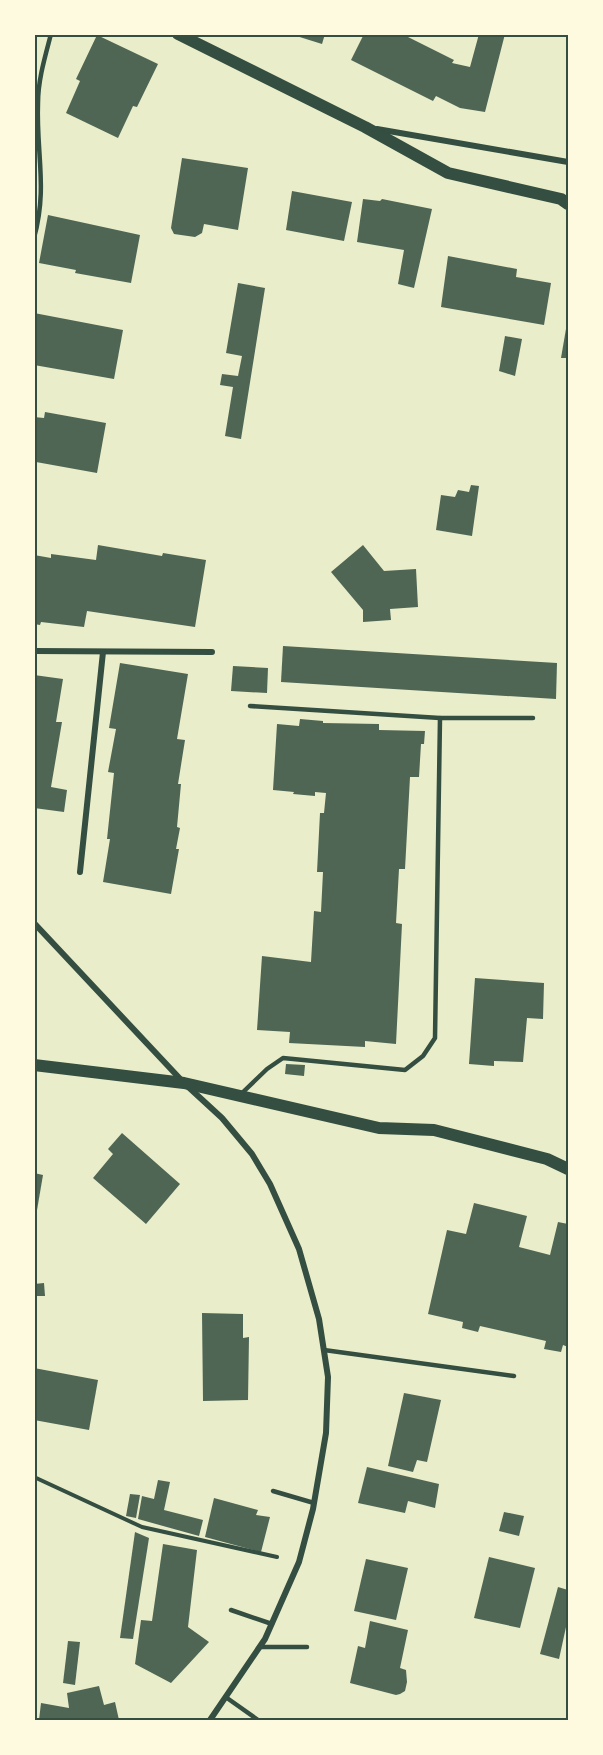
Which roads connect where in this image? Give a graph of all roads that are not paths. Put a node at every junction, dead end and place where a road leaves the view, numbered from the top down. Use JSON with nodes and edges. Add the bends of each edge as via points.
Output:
{"nodes":[{"id":1,"x":51,"y":34,"type":"edge"},
{"id":2,"x":178,"y":34,"type":"edge"},
{"id":3,"x":365,"y":127,"type":"junction"},
{"id":4,"x":568,"y":162,"type":"edge"},
{"id":5,"x":568,"y":204,"type":"edge"},
{"id":6,"x":34,"y":238,"type":"edge"},
{"id":7,"x":34,"y":651,"type":"edge"},
{"id":8,"x":104,"y":652,"type":"junction"},
{"id":9,"x":212,"y":652,"type":"dead end"},
{"id":10,"x":250,"y":706,"type":"dead end"},
{"id":11,"x":440,"y":718,"type":"junction"},
{"id":12,"x":533,"y":718,"type":"dead end"},
{"id":13,"x":80,"y":872,"type":"dead end"},
{"id":14,"x":34,"y":923,"type":"edge"},
{"id":15,"x":34,"y":1065,"type":"edge"},
{"id":16,"x":184,"y":1083,"type":"junction"},
{"id":17,"x":239,"y":1095,"type":"junction"},
{"id":18,"x":568,"y":1169,"type":"edge"},
{"id":19,"x":324,"y":1350,"type":"junction"},
{"id":20,"x":514,"y":1376,"type":"dead end"},
{"id":21,"x":273,"y":1491,"type":"dead end"},
{"id":22,"x":314,"y":1503,"type":"junction"},
{"id":23,"x":231,"y":1610,"type":"dead end"},
{"id":24,"x":272,"y":1623,"type":"junction"},
{"id":25,"x":260,"y":1647,"type":"junction"},
{"id":26,"x":307,"y":1647,"type":"dead end"},
{"id":27,"x":227,"y":1698,"type":"junction"},
{"id":28,"x":210,"y":1720,"type":"edge"},
{"id":29,"x":258,"y":1720,"type":"edge"}],
"edges":[{"from":1,"to":6,"type":"lane","via":[[38,103],[43,184],[42,211]]},
{"from":2,"to":3,"type":"main road"},
{"from":3,"to":4,"type":"street"},
{"from":3,"to":5,"type":"main road","via":[[448,173],[561,199]]},
{"from":7,"to":8,"type":"street"},
{"from":8,"to":9,"type":"street"},
{"from":8,"to":13,"type":"street"},
{"from":10,"to":11,"type":"lane"},
{"from":11,"to":12,"type":"lane"},
{"from":11,"to":17,"type":"lane","via":[[435,1038],[423,1056],[405,1070],[283,1058]]},
{"from":14,"to":16,"type":"street"},
{"from":15,"to":16,"type":"main road"},
{"from":16,"to":17,"type":"main road"},
{"from":16,"to":19,"type":"street","via":[[222,1118],[252,1154],[270,1184],[299,1249]]},
{"from":17,"to":18,"type":"main road","via":[[379,1128],[434,1130],[547,1159]]},
{"from":19,"to":20,"type":"lane"},
{"from":19,"to":22,"type":"street","via":[[328,1377],[326,1433]]},
{"from":21,"to":22,"type":"lane"},
{"from":22,"to":24,"type":"street","via":[[299,1562]]},
{"from":23,"to":24,"type":"lane"},
{"from":24,"to":25,"type":"street"},
{"from":25,"to":26,"type":"lane"},
{"from":25,"to":27,"type":"street"},
{"from":27,"to":28,"type":"street"},
{"from":27,"to":29,"type":"lane"}]}
